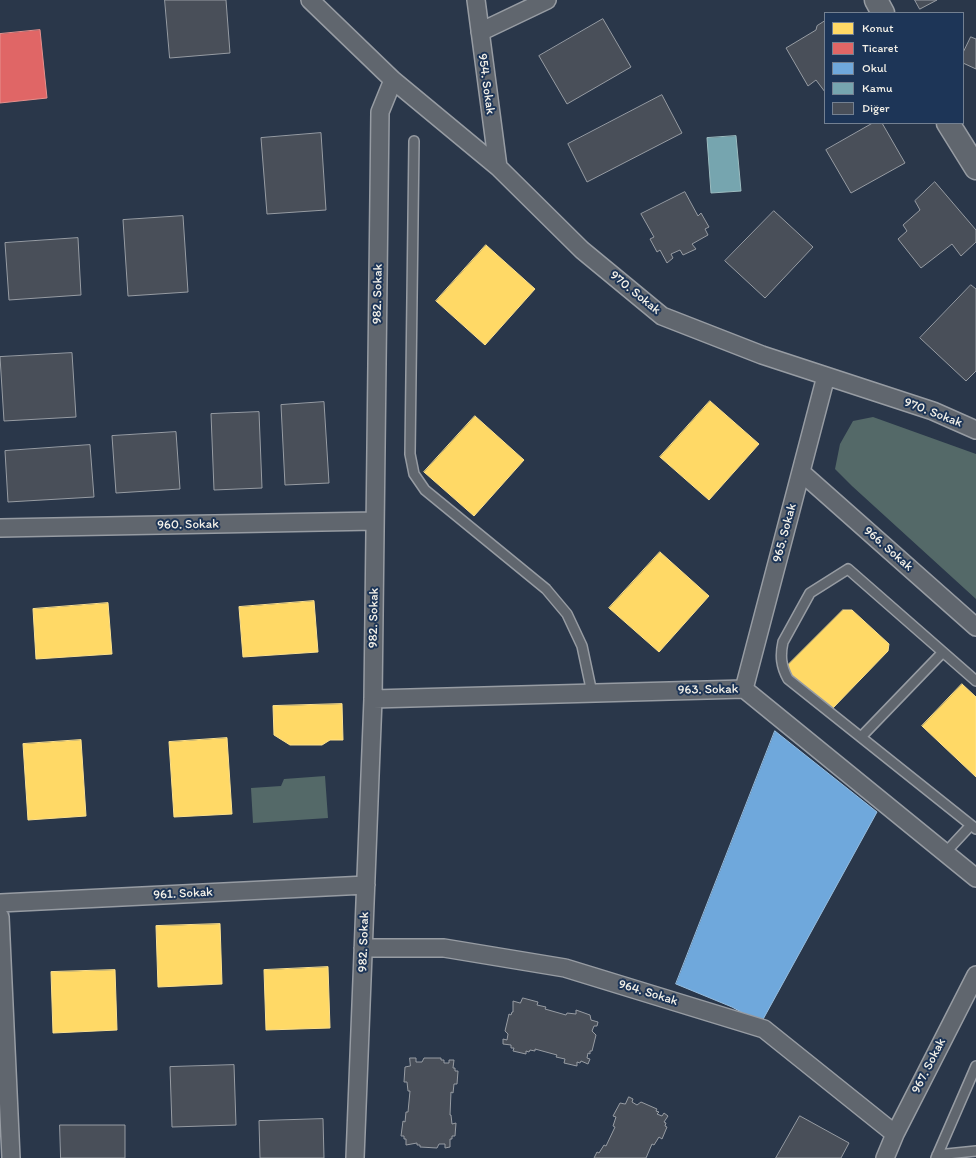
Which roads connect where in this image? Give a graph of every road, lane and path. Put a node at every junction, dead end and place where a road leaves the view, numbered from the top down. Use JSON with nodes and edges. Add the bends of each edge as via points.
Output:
{"nodes":[{"id":1,"x":310,"y":0,"type":"edge"},
{"id":2,"x":476,"y":0,"type":"edge"},
{"id":3,"x":547,"y":0,"type":"edge"},
{"id":4,"x":876,"y":0,"type":"edge"},
{"id":5,"x":882,"y":12,"type":"edge"},
{"id":6,"x":480,"y":32,"type":"junction"},
{"id":7,"x":393,"y":80,"type":"junction"},
{"id":8,"x":949,"y":124,"type":"edge"},
{"id":9,"x":414,"y":141,"type":"dead end"},
{"id":10,"x":498,"y":168,"type":"junction"},
{"id":11,"x":976,"y":168,"type":"edge"},
{"id":12,"x":826,"y":376,"type":"junction"},
{"id":13,"x":976,"y":430,"type":"edge"},
{"id":14,"x":801,"y":472,"type":"junction"},
{"id":15,"x":375,"y":521,"type":"junction"},
{"id":16,"x":0,"y":528,"type":"edge"},
{"id":17,"x":976,"y":627,"type":"edge"},
{"id":18,"x":943,"y":652,"type":"junction"},
{"id":19,"x":976,"y":681,"type":"edge"},
{"id":20,"x":744,"y":689,"type":"junction"},
{"id":21,"x":592,"y":693,"type":"junction"},
{"id":22,"x":373,"y":699,"type":"junction"},
{"id":23,"x":862,"y":736,"type":"junction"},
{"id":24,"x":974,"y":827,"type":"edge"},
{"id":25,"x":945,"y":853,"type":"junction"},
{"id":26,"x":976,"y":878,"type":"edge"},
{"id":27,"x":366,"y":885,"type":"junction"},
{"id":28,"x":0,"y":903,"type":"edge"},
{"id":29,"x":0,"y":917,"type":"edge"},
{"id":30,"x":363,"y":948,"type":"junction"},
{"id":31,"x":976,"y":975,"type":"edge"},
{"id":32,"x":976,"y":1066,"type":"edge"},
{"id":33,"x":895,"y":1134,"type":"junction"},
{"id":34,"x":976,"y":1151,"type":"edge"},
{"id":35,"x":937,"y":1156,"type":"edge"},
{"id":36,"x":11,"y":1158,"type":"edge"},
{"id":37,"x":356,"y":1158,"type":"edge"},
{"id":38,"x":885,"y":1158,"type":"edge"}],
"edges":[{"from":1,"to":7,"type":"street","name":"970. Sokak"},
{"from":2,"to":6,"type":"street","name":"954. Sokak"},
{"from":3,"to":6,"type":"street"},
{"from":4,"to":5,"type":"street"},
{"from":6,"to":10,"type":"street","name":"954. Sokak"},
{"from":7,"to":10,"type":"street","name":"970. Sokak"},
{"from":7,"to":15,"type":"street","name":"982. Sokak","via":[[380,112]]},
{"from":8,"to":11,"type":"street"},
{"from":9,"to":21,"type":"lane","via":[[410,454],[414,474],[425,490],[546,589],[567,614],[584,652]]},
{"from":10,"to":12,"type":"street","name":"970. Sokak","via":[[582,250],[662,316],[762,355]]},
{"from":12,"to":13,"type":"street","name":"970. Sokak","via":[[933,411]]},
{"from":12,"to":14,"type":"street","name":"965. Sokak"},
{"from":14,"to":17,"type":"street","name":"966. Sokak"},
{"from":14,"to":20,"type":"street","name":"965. Sokak"},
{"from":15,"to":16,"type":"street","name":"960. Sokak"},
{"from":15,"to":22,"type":"street","name":"982. Sokak"},
{"from":18,"to":19,"type":"lane"},
{"from":18,"to":23,"type":"lane"},
{"from":18,"to":23,"type":"lane","via":[[848,569],[810,593],[783,642],[783,669],[788,679]]},
{"from":20,"to":21,"type":"street","name":"963. Sokak"},
{"from":20,"to":25,"type":"street","name":"963. Sokak"},
{"from":21,"to":22,"type":"street","name":"963. Sokak"},
{"from":22,"to":27,"type":"street","name":"982. Sokak"},
{"from":23,"to":24,"type":"lane"},
{"from":24,"to":25,"type":"lane"},
{"from":25,"to":26,"type":"street","name":"963. Sokak"},
{"from":27,"to":28,"type":"street","name":"961. Sokak"},
{"from":27,"to":30,"type":"street","name":"982. Sokak"},
{"from":29,"to":36,"type":"street"},
{"from":30,"to":33,"type":"street","name":"964. Sokak","via":[[444,948],[565,968],[764,1029]]},
{"from":30,"to":37,"type":"street","name":"982. Sokak"},
{"from":31,"to":33,"type":"street","name":"967. Sokak"},
{"from":32,"to":35,"type":"lane"},
{"from":33,"to":38,"type":"street","name":"967. Sokak"},
{"from":34,"to":35,"type":"lane"}]}
